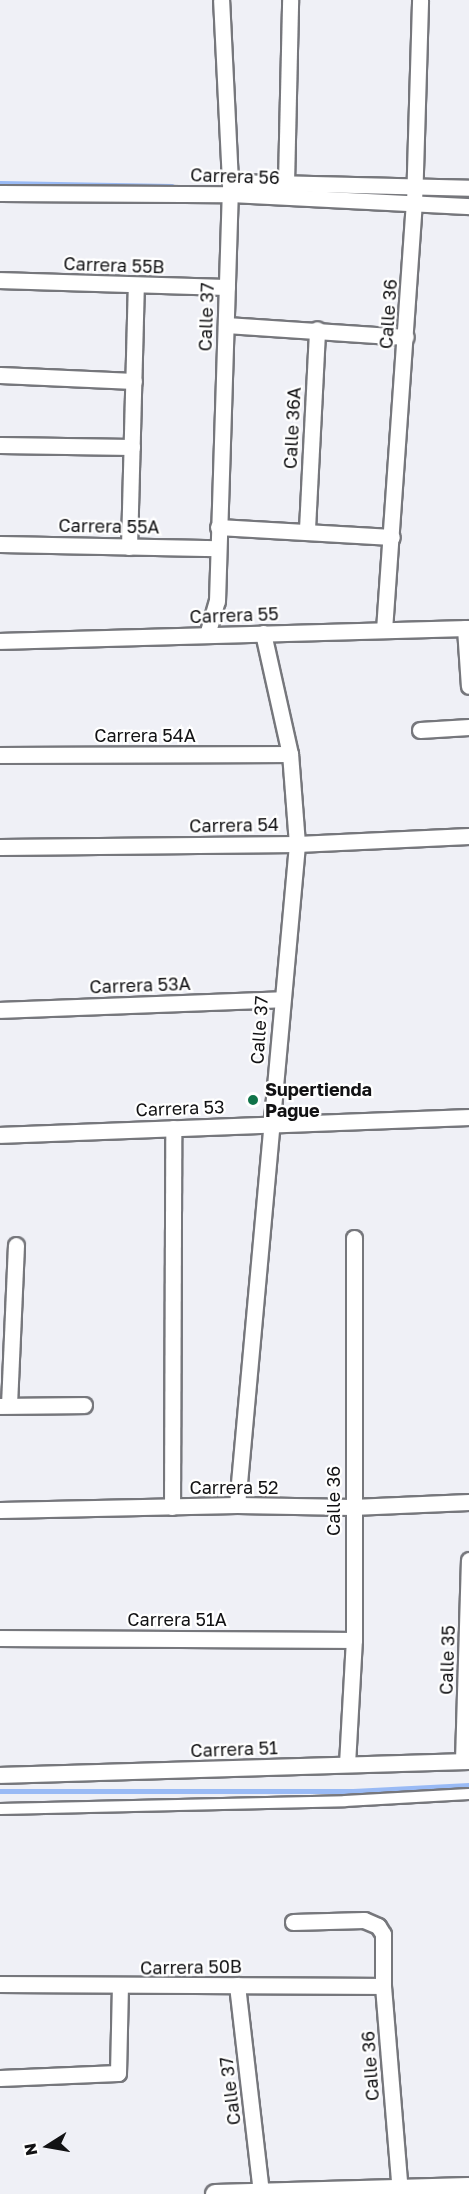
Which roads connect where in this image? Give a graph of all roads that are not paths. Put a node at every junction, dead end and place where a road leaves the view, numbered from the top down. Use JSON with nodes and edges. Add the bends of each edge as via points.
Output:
{"nodes":[{"id":1,"x":221,"y":0,"type":"edge"},
{"id":2,"x":290,"y":0,"type":"edge"},
{"id":3,"x":420,"y":0,"type":"edge"},
{"id":4,"x":286,"y":183,"type":"junction"},
{"id":5,"x":229,"y":188,"type":"junction"},
{"id":6,"x":469,"y":188,"type":"edge"},
{"id":7,"x":0,"y":192,"type":"edge"},
{"id":8,"x":414,"y":196,"type":"junction"},
{"id":9,"x":469,"y":206,"type":"edge"},
{"id":10,"x":0,"y":280,"type":"edge"},
{"id":11,"x":136,"y":285,"type":"junction"},
{"id":12,"x":227,"y":287,"type":"junction"},
{"id":13,"x":226,"y":325,"type":"junction"},
{"id":14,"x":317,"y":329,"type":"junction"},
{"id":15,"x":406,"y":338,"type":"junction"},
{"id":16,"x":0,"y":375,"type":"edge"},
{"id":17,"x":134,"y":381,"type":"junction"},
{"id":18,"x":0,"y":445,"type":"edge"},
{"id":19,"x":132,"y":447,"type":"junction"},
{"id":20,"x":219,"y":527,"type":"junction"},
{"id":21,"x":307,"y":529,"type":"junction"},
{"id":22,"x":392,"y":537,"type":"junction"},
{"id":23,"x":0,"y":544,"type":"edge"},
{"id":24,"x":129,"y":547,"type":"junction"},
{"id":25,"x":218,"y":548,"type":"junction"},
{"id":26,"x":467,"y":628,"type":"edge"},
{"id":27,"x":384,"y":630,"type":"junction"},
{"id":28,"x":263,"y":633,"type":"junction"},
{"id":29,"x":207,"y":635,"type":"junction"},
{"id":30,"x":0,"y":641,"type":"edge"},
{"id":31,"x":469,"y":686,"type":"edge"},
{"id":32,"x":469,"y":727,"type":"edge"},
{"id":33,"x":420,"y":730,"type":"dead end"},
{"id":34,"x":290,"y":754,"type":"junction"},
{"id":35,"x":0,"y":755,"type":"edge"},
{"id":36,"x":469,"y":836,"type":"edge"},
{"id":37,"x":297,"y":844,"type":"junction"},
{"id":38,"x":0,"y":847,"type":"edge"},
{"id":39,"x":281,"y":999,"type":"junction"},
{"id":40,"x":0,"y":1010,"type":"edge"},
{"id":41,"x":469,"y":1117,"type":"edge"},
{"id":42,"x":271,"y":1124,"type":"junction"},
{"id":43,"x":173,"y":1128,"type":"junction"},
{"id":44,"x":0,"y":1135,"type":"edge"},
{"id":45,"x":354,"y":1238,"type":"dead end"},
{"id":46,"x":16,"y":1245,"type":"dead end"},
{"id":47,"x":84,"y":1405,"type":"dead end"},
{"id":48,"x":5,"y":1406,"type":"edge"},
{"id":49,"x":469,"y":1502,"type":"edge"},
{"id":50,"x":237,"y":1505,"type":"junction"},
{"id":51,"x":171,"y":1507,"type":"junction"},
{"id":52,"x":352,"y":1508,"type":"junction"},
{"id":53,"x":0,"y":1509,"type":"edge"},
{"id":54,"x":469,"y":1560,"type":"edge"},
{"id":55,"x":0,"y":1638,"type":"edge"},
{"id":56,"x":354,"y":1640,"type":"junction"},
{"id":57,"x":466,"y":1761,"type":"edge"},
{"id":58,"x":347,"y":1764,"type":"junction"},
{"id":59,"x":0,"y":1775,"type":"edge"},
{"id":60,"x":469,"y":1794,"type":"edge"},
{"id":61,"x":0,"y":1809,"type":"edge"},
{"id":62,"x":293,"y":1922,"type":"dead end"},
{"id":63,"x":0,"y":1984,"type":"edge"},
{"id":64,"x":237,"y":1985,"type":"junction"},
{"id":65,"x":384,"y":1986,"type":"junction"},
{"id":66,"x":120,"y":1987,"type":"junction"},
{"id":67,"x":0,"y":2078,"type":"edge"},
{"id":68,"x":469,"y":2187,"type":"edge"},
{"id":69,"x":399,"y":2192,"type":"edge"},
{"id":70,"x":261,"y":2193,"type":"edge"},
{"id":71,"x":215,"y":2194,"type":"edge"},
{"id":72,"x":235,"y":2194,"type":"edge"}],
"edges":[{"from":1,"to":5,"type":"street","name":"Calle 37"},
{"from":2,"to":4,"type":"street"},
{"from":3,"to":8,"type":"street","name":"Calle 36"},
{"from":4,"to":5,"type":"street","name":"Carrera 56"},
{"from":4,"to":8,"type":"street","name":"Carrera 56"},
{"from":5,"to":7,"type":"street","name":"Carrera 56"},
{"from":5,"to":8,"type":"street","name":"Carrera 56"},
{"from":5,"to":12,"type":"street","name":"Calle 37"},
{"from":6,"to":8,"type":"street","name":"Carrera 56"},
{"from":8,"to":9,"type":"street","name":"Carrera 56"},
{"from":8,"to":15,"type":"street","name":"Calle 36"},
{"from":10,"to":11,"type":"street","name":"Carrera 55B"},
{"from":11,"to":12,"type":"street","name":"Carrera 55B"},
{"from":11,"to":17,"type":"street"},
{"from":12,"to":13,"type":"street","name":"Calle 37"},
{"from":13,"to":14,"type":"street"},
{"from":13,"to":20,"type":"street","name":"Calle 37"},
{"from":14,"to":15,"type":"street"},
{"from":14,"to":21,"type":"street","name":"Calle 36A"},
{"from":15,"to":22,"type":"street","name":"Calle 36"},
{"from":16,"to":17,"type":"street"},
{"from":17,"to":19,"type":"street"},
{"from":18,"to":19,"type":"street"},
{"from":19,"to":24,"type":"street"},
{"from":20,"to":21,"type":"street"},
{"from":20,"to":25,"type":"street","name":"Calle 37"},
{"from":21,"to":22,"type":"street"},
{"from":22,"to":27,"type":"street","name":"Calle 36"},
{"from":23,"to":24,"type":"street","name":"Carrera 55A"},
{"from":24,"to":25,"type":"street","name":"Carrera 55A"},
{"from":25,"to":29,"type":"street","name":"Calle 37","via":[[217,602]]},
{"from":26,"to":27,"type":"street","name":"Carrera 55"},
{"from":26,"to":31,"type":"street"},
{"from":27,"to":28,"type":"street","name":"Carrera 55"},
{"from":28,"to":29,"type":"street","name":"Carrera 55"},
{"from":28,"to":34,"type":"street","name":"Calle 37"},
{"from":29,"to":30,"type":"street","name":"Carrera 55"},
{"from":32,"to":33,"type":"street"},
{"from":34,"to":35,"type":"street","name":"Carrera 54A"},
{"from":34,"to":37,"type":"street","name":"Calle 37"},
{"from":36,"to":37,"type":"street","name":"Carrera 54"},
{"from":37,"to":38,"type":"street","name":"Carrera 54"},
{"from":37,"to":39,"type":"street","name":"Calle 37"},
{"from":39,"to":40,"type":"street","name":"Carrera 53A"},
{"from":39,"to":42,"type":"street","name":"Calle 37"},
{"from":41,"to":42,"type":"street","name":"Carrera 53"},
{"from":42,"to":43,"type":"street","name":"Carrera 53"},
{"from":42,"to":50,"type":"street","name":"Calle 37"},
{"from":43,"to":44,"type":"street","name":"Carrera 53"},
{"from":43,"to":51,"type":"street"},
{"from":45,"to":52,"type":"street","name":"Calle 36"},
{"from":46,"to":48,"type":"street"},
{"from":47,"to":48,"type":"street"},
{"from":49,"to":52,"type":"street","name":"Carrera 52"},
{"from":50,"to":51,"type":"street","name":"Carrera 52"},
{"from":50,"to":52,"type":"street","name":"Carrera 52"},
{"from":51,"to":53,"type":"street","name":"Carrera 52"},
{"from":52,"to":56,"type":"street","name":"Calle 36"},
{"from":54,"to":57,"type":"street","name":"Calle 35"},
{"from":55,"to":56,"type":"street","name":"Carrera 51A"},
{"from":56,"to":58,"type":"street","name":"Calle 36"},
{"from":57,"to":58,"type":"street","name":"Carrera 51"},
{"from":58,"to":59,"type":"street","name":"Carrera 51"},
{"from":60,"to":61,"type":"street","via":[[345,1801]]},
{"from":62,"to":65,"type":"street","name":"Calle 36","via":[[364,1920],[378,1926],[383,1935]]},
{"from":63,"to":66,"type":"street","name":"Carrera 50B"},
{"from":64,"to":65,"type":"street","name":"Carrera 50B"},
{"from":64,"to":66,"type":"street","name":"Carrera 50B"},
{"from":64,"to":70,"type":"street","name":"Calle 37"},
{"from":65,"to":69,"type":"street","name":"Calle 36"},
{"from":66,"to":67,"type":"street","via":[[118,2073]]},
{"from":68,"to":69,"type":"street"},
{"from":69,"to":70,"type":"street"},
{"from":70,"to":72,"type":"street"},
{"from":71,"to":72,"type":"street"}]}
